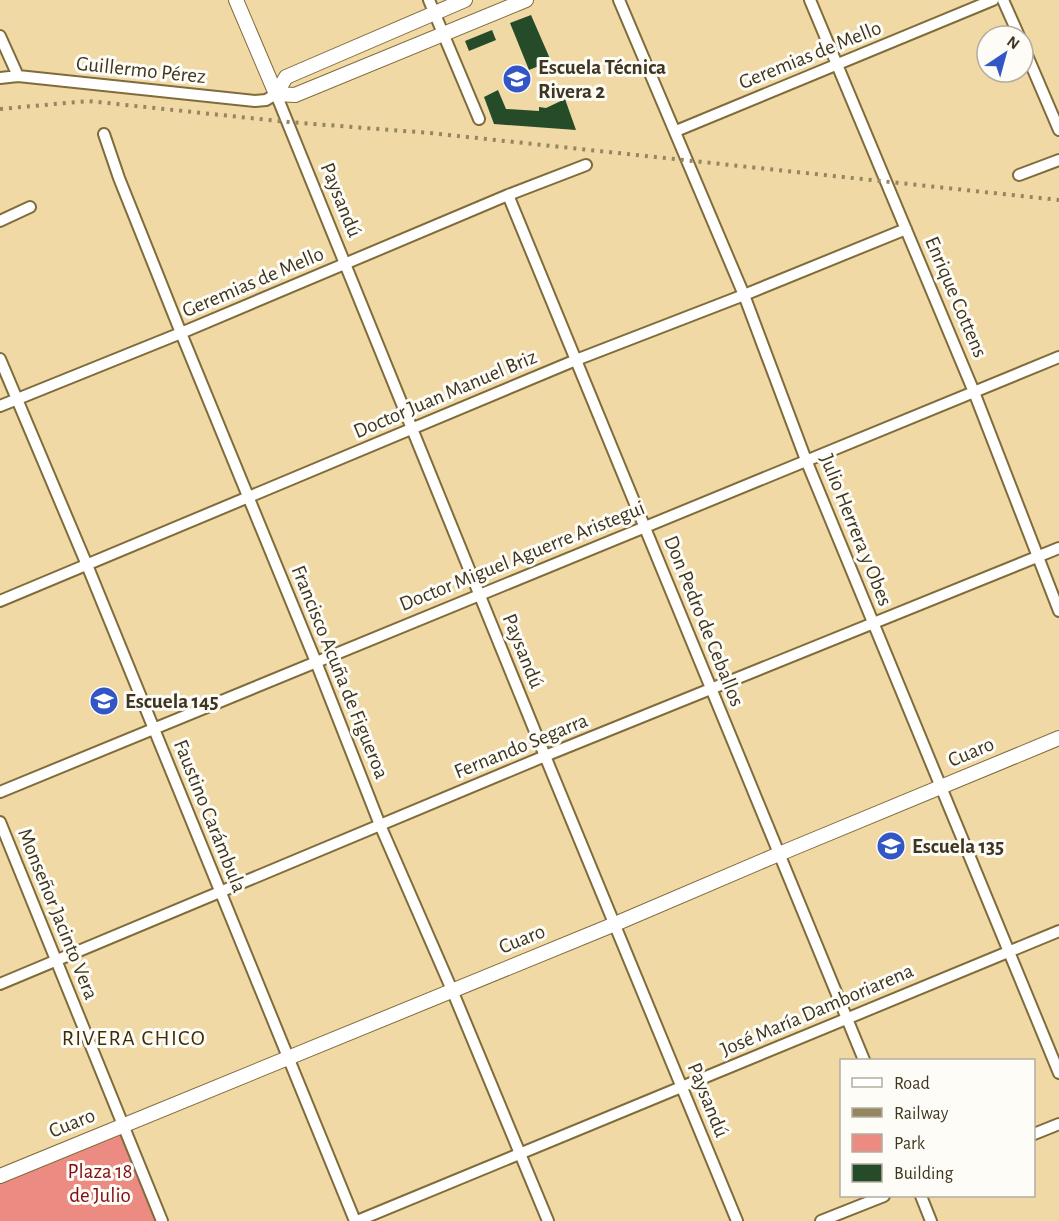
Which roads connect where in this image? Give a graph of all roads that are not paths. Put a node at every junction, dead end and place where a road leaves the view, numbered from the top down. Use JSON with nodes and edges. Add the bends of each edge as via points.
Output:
{"nodes":[{"id":1,"x":237,"y":0,"type":"edge"},
{"id":2,"x":465,"y":0,"type":"edge"},
{"id":3,"x":526,"y":0,"type":"edge"},
{"id":4,"x":619,"y":0,"type":"edge"},
{"id":5,"x":810,"y":0,"type":"edge"},
{"id":6,"x":993,"y":0,"type":"edge"},
{"id":7,"x":1003,"y":0,"type":"edge"},
{"id":8,"x":432,"y":6,"type":"edge"},
{"id":9,"x":1014,"y":24,"type":"edge"},
{"id":10,"x":444,"y":34,"type":"junction"},
{"id":11,"x":0,"y":36,"type":"edge"},
{"id":12,"x":837,"y":65,"type":"junction"},
{"id":13,"x":1035,"y":74,"type":"edge"},
{"id":14,"x":18,"y":76,"type":"junction"},
{"id":15,"x":0,"y":78,"type":"edge"},
{"id":16,"x":276,"y":94,"type":"junction"},
{"id":17,"x":479,"y":119,"type":"dead end"},
{"id":18,"x":1059,"y":130,"type":"edge"},
{"id":19,"x":676,"y":131,"type":"junction"},
{"id":20,"x":104,"y":134,"type":"dead end"},
{"id":21,"x":1059,"y":160,"type":"edge"},
{"id":22,"x":586,"y":165,"type":"dead end"},
{"id":23,"x":1019,"y":175,"type":"dead end"},
{"id":24,"x":508,"y":195,"type":"junction"},
{"id":25,"x":30,"y":207,"type":"dead end"},
{"id":26,"x":0,"y":221,"type":"edge"},
{"id":27,"x":906,"y":229,"type":"junction"},
{"id":28,"x":346,"y":265,"type":"junction"},
{"id":29,"x":744,"y":295,"type":"junction"},
{"id":30,"x":181,"y":333,"type":"junction"},
{"id":31,"x":1059,"y":357,"type":"edge"},
{"id":32,"x":0,"y":359,"type":"edge"},
{"id":33,"x":576,"y":360,"type":"junction"},
{"id":34,"x":974,"y":392,"type":"junction"},
{"id":35,"x":16,"y":399,"type":"junction"},
{"id":36,"x":0,"y":406,"type":"edge"},
{"id":37,"x":411,"y":430,"type":"junction"},
{"id":38,"x":806,"y":460,"type":"junction"},
{"id":39,"x":248,"y":497,"type":"junction"},
{"id":40,"x":644,"y":527,"type":"junction"},
{"id":41,"x":1059,"y":548,"type":"edge"},
{"id":42,"x":1036,"y":557,"type":"junction"},
{"id":43,"x":87,"y":565,"type":"junction"},
{"id":44,"x":480,"y":595,"type":"junction"},
{"id":45,"x":0,"y":601,"type":"edge"},
{"id":46,"x":1059,"y":611,"type":"edge"},
{"id":47,"x":874,"y":624,"type":"junction"},
{"id":48,"x":316,"y":662,"type":"junction"},
{"id":49,"x":711,"y":690,"type":"junction"},
{"id":50,"x":153,"y":729,"type":"junction"},
{"id":51,"x":1059,"y":738,"type":"edge"},
{"id":52,"x":545,"y":756,"type":"junction"},
{"id":53,"x":941,"y":787,"type":"junction"},
{"id":54,"x":0,"y":792,"type":"edge"},
{"id":55,"x":0,"y":822,"type":"edge"},
{"id":56,"x":380,"y":825,"type":"junction"},
{"id":57,"x":779,"y":854,"type":"junction"},
{"id":58,"x":220,"y":892,"type":"junction"},
{"id":59,"x":615,"y":924,"type":"junction"},
{"id":60,"x":1059,"y":931,"type":"edge"},
{"id":61,"x":1009,"y":951,"type":"junction"},
{"id":62,"x":56,"y":961,"type":"junction"},
{"id":63,"x":0,"y":984,"type":"edge"},
{"id":64,"x":452,"y":990,"type":"junction"},
{"id":65,"x":846,"y":1017,"type":"junction"},
{"id":66,"x":288,"y":1057,"type":"junction"},
{"id":67,"x":864,"y":1059,"type":"edge"},
{"id":68,"x":1059,"y":1073,"type":"edge"},
{"id":69,"x":682,"y":1088,"type":"junction"},
{"id":70,"x":1059,"y":1124,"type":"edge"},
{"id":71,"x":122,"y":1125,"type":"junction"},
{"id":72,"x":1035,"y":1134,"type":"edge"},
{"id":73,"x":520,"y":1154,"type":"junction"},
{"id":74,"x":0,"y":1176,"type":"edge"},
{"id":75,"x":881,"y":1197,"type":"edge"},
{"id":76,"x":921,"y":1197,"type":"edge"},
{"id":77,"x":162,"y":1221,"type":"edge"},
{"id":78,"x":356,"y":1221,"type":"edge"},
{"id":79,"x":548,"y":1221,"type":"edge"},
{"id":80,"x":737,"y":1221,"type":"edge"},
{"id":81,"x":821,"y":1221,"type":"edge"},
{"id":82,"x":931,"y":1221,"type":"edge"}],
"edges":[{"from":1,"to":16,"type":"street"},
{"from":2,"to":8,"type":"street"},
{"from":3,"to":10,"type":"street"},
{"from":4,"to":19,"type":"street","name":"Julio Herrera y Obes"},
{"from":5,"to":12,"type":"street","name":"Enrique Cottens"},
{"from":6,"to":12,"type":"street","name":"Geremias de Mello"},
{"from":7,"to":9,"type":"street"},
{"from":8,"to":10,"type":"street"},
{"from":8,"to":16,"type":"street","via":[[286,76]]},
{"from":10,"to":16,"type":"street","via":[[294,95]]},
{"from":10,"to":17,"type":"street"},
{"from":11,"to":14,"type":"street"},
{"from":12,"to":19,"type":"street","name":"Geremias de Mello"},
{"from":12,"to":27,"type":"street","name":"Enrique Cottens"},
{"from":13,"to":18,"type":"street"},
{"from":14,"to":15,"type":"street","name":"Guillermo Pérez"},
{"from":14,"to":16,"type":"street","name":"Guillermo Pérez","via":[[255,101]]},
{"from":16,"to":28,"type":"street","name":"Paysandú"},
{"from":19,"to":29,"type":"street","name":"Julio Herrera y Obes"},
{"from":20,"to":30,"type":"street","name":"Francisco Acuña de Figueroa"},
{"from":21,"to":23,"type":"street"},
{"from":22,"to":24,"type":"street","name":"Geremias de Mello"},
{"from":24,"to":28,"type":"street","name":"Geremias de Mello"},
{"from":24,"to":33,"type":"street","name":"Don Pedro de Ceballos"},
{"from":25,"to":26,"type":"street"},
{"from":27,"to":29,"type":"street","name":"Doctor Juan Manuel Briz"},
{"from":27,"to":34,"type":"street","name":"Enrique Cottens"},
{"from":28,"to":30,"type":"street","name":"Geremias de Mello"},
{"from":28,"to":37,"type":"street","name":"Paysandú"},
{"from":29,"to":33,"type":"street","name":"Doctor Juan Manuel Briz"},
{"from":29,"to":38,"type":"street","name":"Julio Herrera y Obes"},
{"from":30,"to":35,"type":"street","name":"Geremias de Mello"},
{"from":30,"to":39,"type":"street","name":"Francisco Acuña de Figueroa"},
{"from":31,"to":34,"type":"street","name":"Doctor Miguel Aguerre Aristegui"},
{"from":32,"to":35,"type":"street","name":"Faustino Carámbula"},
{"from":33,"to":37,"type":"street","name":"Doctor Juan Manuel Briz"},
{"from":33,"to":40,"type":"street","name":"Don Pedro de Ceballos"},
{"from":34,"to":38,"type":"street","name":"Doctor Miguel Aguerre Aristegui"},
{"from":34,"to":42,"type":"street","name":"Enrique Cottens"},
{"from":35,"to":36,"type":"street","name":"Geremias de Mello"},
{"from":35,"to":43,"type":"street","name":"Faustino Carámbula"},
{"from":37,"to":39,"type":"street","name":"Doctor Juan Manuel Briz"},
{"from":37,"to":44,"type":"street","name":"Paysandú"},
{"from":38,"to":40,"type":"street","name":"Doctor Miguel Aguerre Aristegui"},
{"from":38,"to":47,"type":"street","name":"Julio Herrera y Obes"},
{"from":39,"to":43,"type":"street","name":"Doctor Juan Manuel Briz"},
{"from":39,"to":48,"type":"street","name":"Francisco Acuña de Figueroa"},
{"from":40,"to":44,"type":"street","name":"Doctor Miguel Aguerre Aristegui"},
{"from":40,"to":49,"type":"street","name":"Don Pedro de Ceballos"},
{"from":41,"to":42,"type":"street","name":"Fernando Segarra"},
{"from":42,"to":46,"type":"street","name":"Enrique Cottens"},
{"from":42,"to":47,"type":"street","name":"Fernando Segarra"},
{"from":43,"to":45,"type":"street","name":"Doctor Juan Manuel Briz"},
{"from":43,"to":50,"type":"street","name":"Faustino Carámbula"},
{"from":44,"to":48,"type":"street","name":"Doctor Miguel Aguerre Aristegui"},
{"from":44,"to":52,"type":"street","name":"Paysandú"},
{"from":47,"to":49,"type":"street","name":"Fernando Segarra"},
{"from":47,"to":53,"type":"street","name":"Julio Herrera y Obes"},
{"from":48,"to":50,"type":"street","name":"Doctor Miguel Aguerre Aristegui"},
{"from":48,"to":56,"type":"street","name":"Francisco Acuña de Figueroa"},
{"from":49,"to":52,"type":"street","name":"Fernando Segarra"},
{"from":49,"to":57,"type":"street","name":"Don Pedro de Ceballos"},
{"from":50,"to":54,"type":"street","name":"Doctor Miguel Aguerre Aristegui"},
{"from":50,"to":58,"type":"street","name":"Faustino Carámbula"},
{"from":51,"to":53,"type":"street","name":"Cuaro"},
{"from":52,"to":56,"type":"street","name":"Fernando Segarra"},
{"from":52,"to":59,"type":"street","name":"Paysandú"},
{"from":53,"to":57,"type":"street","name":"Cuaro"},
{"from":53,"to":61,"type":"street","name":"Julio Herrera y Obes"},
{"from":55,"to":62,"type":"street","name":"Monseñor Jacinto Vera"},
{"from":56,"to":58,"type":"street","name":"Fernando Segarra"},
{"from":56,"to":64,"type":"street","name":"Francisco Acuña de Figueroa"},
{"from":57,"to":59,"type":"street","name":"Cuaro"},
{"from":57,"to":65,"type":"street","name":"Don Pedro de Ceballos"},
{"from":58,"to":62,"type":"street","name":"Fernando Segarra"},
{"from":58,"to":66,"type":"street","name":"Faustino Carámbula"},
{"from":59,"to":64,"type":"street","name":"Cuaro"},
{"from":59,"to":69,"type":"street","name":"Paysandú"},
{"from":60,"to":61,"type":"street","name":"José María Damboriarena"},
{"from":61,"to":65,"type":"street","name":"José María Damboriarena"},
{"from":61,"to":68,"type":"street","name":"Julio Herrera y Obes"},
{"from":62,"to":63,"type":"street","name":"Fernando Segarra"},
{"from":62,"to":71,"type":"street","name":"Monseñor Jacinto Vera"},
{"from":64,"to":66,"type":"street","name":"Cuaro"},
{"from":64,"to":73,"type":"street","name":"Francisco Acuña de Figueroa"},
{"from":65,"to":67,"type":"street","name":"Don Pedro de Ceballos"},
{"from":65,"to":69,"type":"street","name":"José María Damboriarena"},
{"from":66,"to":71,"type":"street","name":"Cuaro"},
{"from":66,"to":78,"type":"street","name":"Faustino Carámbula"},
{"from":69,"to":73,"type":"street","name":"José María Damboriarena"},
{"from":69,"to":80,"type":"street","name":"Paysandú"},
{"from":70,"to":72,"type":"street"},
{"from":71,"to":74,"type":"street","name":"Cuaro"},
{"from":71,"to":77,"type":"street","name":"Monseñor Jacinto Vera"},
{"from":73,"to":78,"type":"street","name":"José María Damboriarena"},
{"from":73,"to":79,"type":"street","name":"Francisco Acuña de Figueroa"},
{"from":75,"to":81,"type":"street"},
{"from":76,"to":82,"type":"street"}]}
